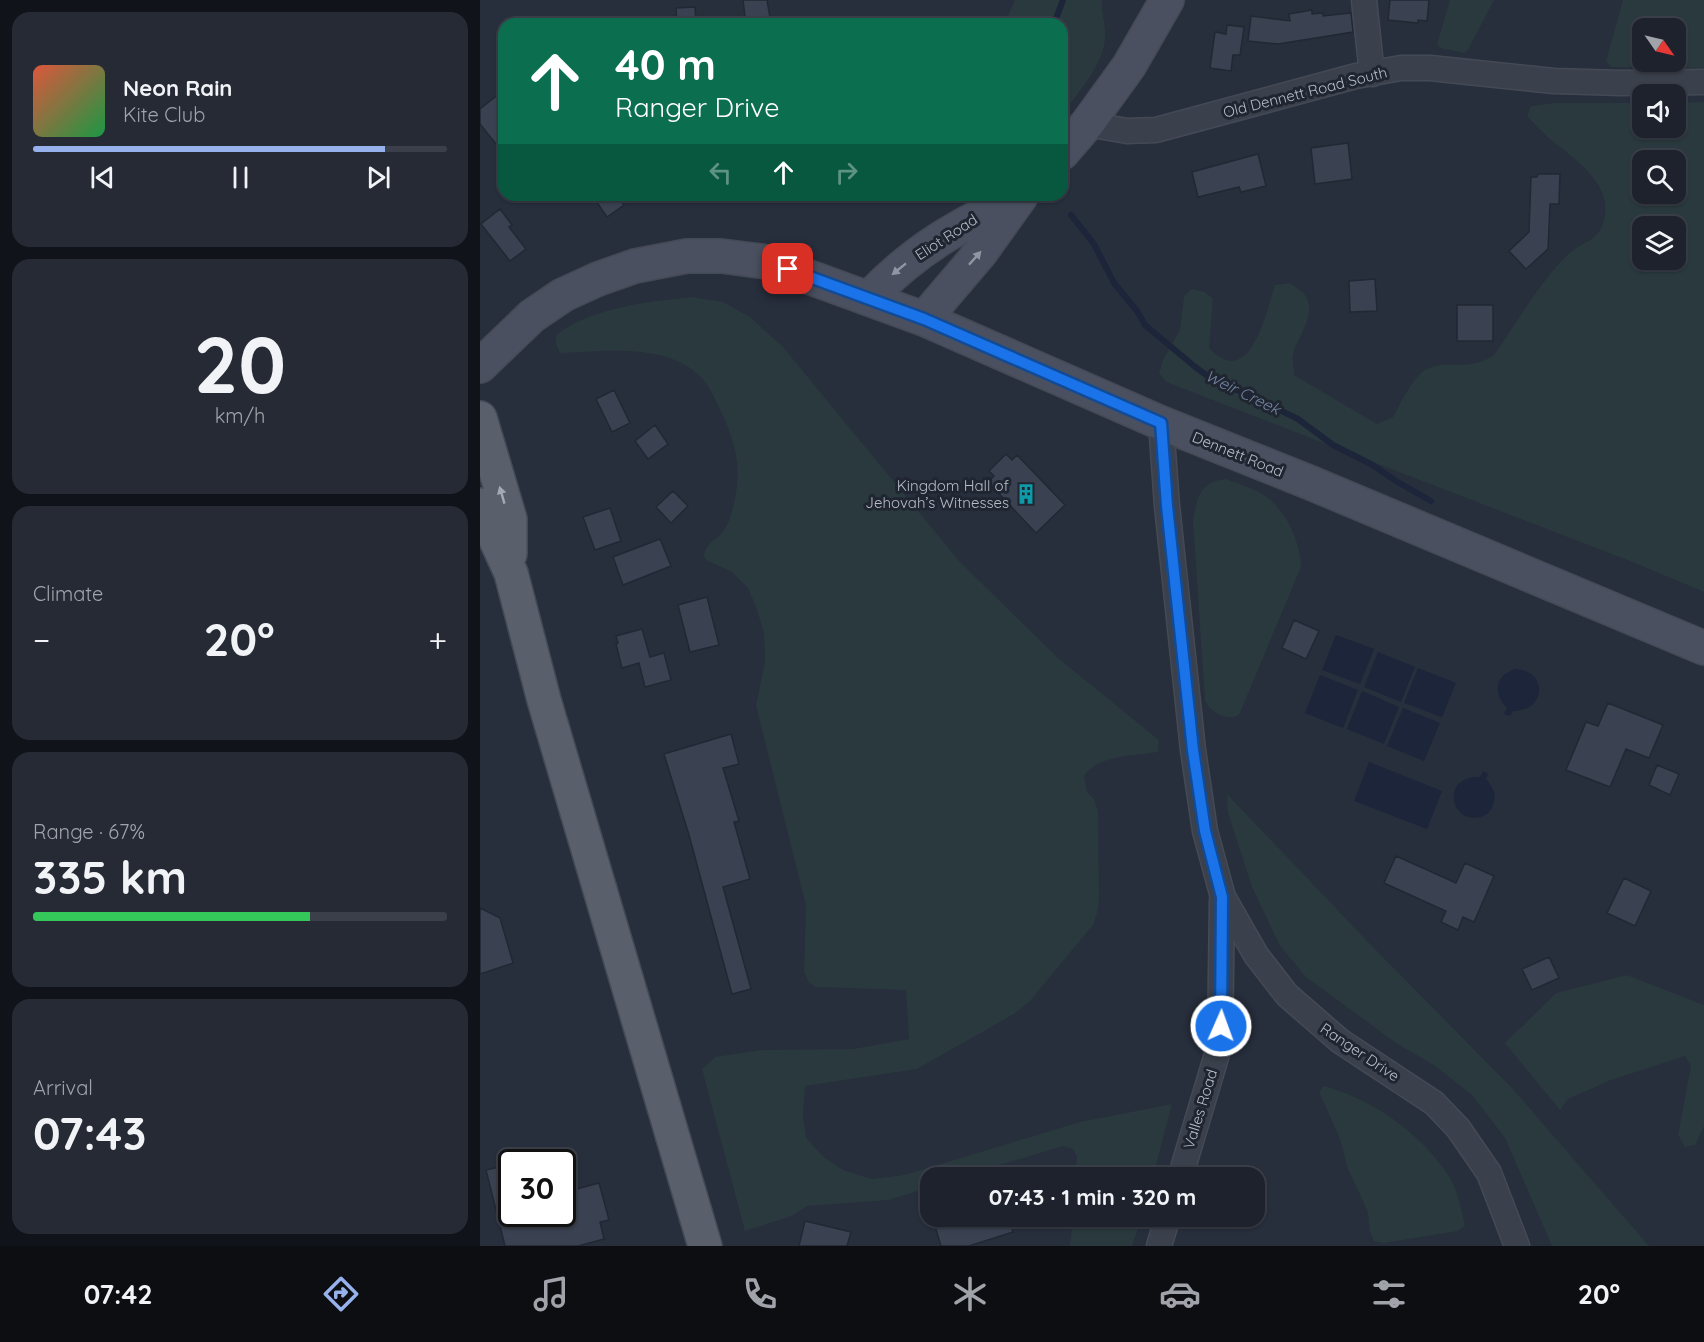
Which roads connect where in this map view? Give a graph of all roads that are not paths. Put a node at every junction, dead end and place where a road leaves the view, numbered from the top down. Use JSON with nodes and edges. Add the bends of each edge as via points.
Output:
{"nodes":[{"id":1,"x":1167,"y":0,"type":"edge"},
{"id":2,"x":1364,"y":0,"type":"edge"},
{"id":3,"x":1372,"y":74,"type":"junction"},
{"id":4,"x":1704,"y":82,"type":"edge"},
{"id":5,"x":1088,"y":124,"type":"junction"},
{"id":6,"x":1068,"y":146,"type":"edge"},
{"id":7,"x":1010,"y":201,"type":"edge"},
{"id":8,"x":1017,"y":201,"type":"edge"},
{"id":9,"x":869,"y":297,"type":"junction"},
{"id":10,"x":924,"y":319,"type":"junction"},
{"id":11,"x":480,"y":366,"type":"edge"},
{"id":12,"x":480,"y":418,"type":"edge"},
{"id":13,"x":1161,"y":423,"type":"junction"},
{"id":14,"x":480,"y":505,"type":"edge"},
{"id":15,"x":511,"y":573,"type":"junction"},
{"id":16,"x":1704,"y":648,"type":"edge"},
{"id":17,"x":1222,"y":897,"type":"junction"},
{"id":18,"x":1183,"y":1167,"type":"edge"},
{"id":19,"x":1165,"y":1227,"type":"edge"},
{"id":20,"x":705,"y":1246,"type":"edge"},
{"id":21,"x":1159,"y":1246,"type":"edge"},
{"id":22,"x":1517,"y":1246,"type":"edge"}],
"edges":[{"from":1,"to":5,"type":"main road","via":[[1129,66]]},
{"from":2,"to":3,"type":"street"},
{"from":3,"to":4,"type":"street","name":"Old Dennett Road South","via":[[1430,68],[1554,81]]},
{"from":3,"to":5,"type":"street","name":"Old Dennett Road South","via":[[1156,130],[1127,131]]},
{"from":5,"to":6,"type":"main road"},
{"from":7,"to":9,"type":"main road","name":"Eliot Road","one_way":true,"via":[[935,241]]},
{"from":10,"to":8,"type":"main road","name":"Eliot Road","one_way":true,"via":[[981,252]]},
{"from":9,"to":10,"type":"main road","name":"Dennett Road"},
{"from":9,"to":11,"type":"main road","name":"Dennett Road","via":[[768,262],[687,256],[635,266],[563,295],[532,316]]},
{"from":10,"to":13,"type":"main road","name":"Dennett Road"},
{"from":15,"to":12,"type":"main road","one_way":true,"via":[[510,519]]},
{"from":13,"to":16,"type":"main road","name":"Dennett Road"},
{"from":13,"to":17,"type":"street","name":"Ranger Drive","via":[[1193,750],[1205,831]]},
{"from":14,"to":15,"type":"main road"},
{"from":15,"to":20,"type":"main road"},
{"from":17,"to":18,"type":"street","name":"Valles Road","via":[[1220,1044]]},
{"from":17,"to":22,"type":"street","name":"Ranger Drive","via":[[1256,955],[1287,995],[1340,1041],[1434,1103],[1458,1128],[1489,1173]]},
{"from":19,"to":21,"type":"street"}]}
